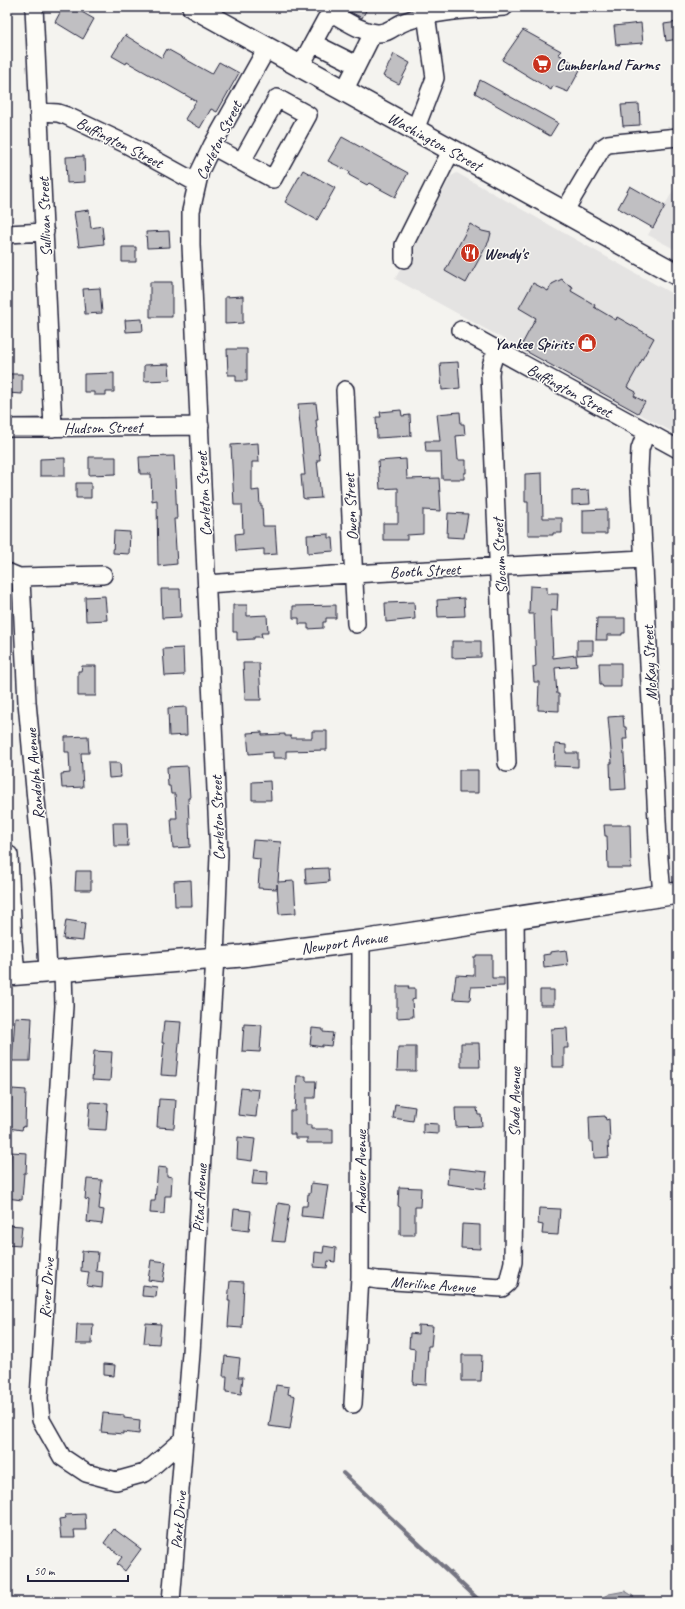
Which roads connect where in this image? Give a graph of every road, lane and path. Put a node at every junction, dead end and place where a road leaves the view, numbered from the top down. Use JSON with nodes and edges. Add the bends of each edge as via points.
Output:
{"nodes":[{"id":1,"x":34,"y":7,"type":"edge"},
{"id":2,"x":504,"y":7,"type":"edge"},
{"id":3,"x":196,"y":8,"type":"edge"},
{"id":4,"x":425,"y":11,"type":"edge"},
{"id":5,"x":373,"y":33,"type":"junction"},
{"id":6,"x":313,"y":43,"type":"junction"},
{"id":7,"x":267,"y":48,"type":"junction"},
{"id":8,"x":357,"y":65,"type":"junction"},
{"id":9,"x":300,"y":66,"type":"junction"},
{"id":10,"x":344,"y":91,"type":"junction"},
{"id":11,"x":40,"y":112,"type":"junction"},
{"id":12,"x":415,"y":130,"type":"junction"},
{"id":13,"x":678,"y":137,"type":"edge"},
{"id":14,"x":212,"y":146,"type":"junction"},
{"id":15,"x":452,"y":149,"type":"junction"},
{"id":16,"x":242,"y":161,"type":"junction"},
{"id":17,"x":197,"y":182,"type":"junction"},
{"id":18,"x":564,"y":212,"type":"junction"},
{"id":19,"x":45,"y":232,"type":"junction"},
{"id":20,"x":7,"y":234,"type":"edge"},
{"id":21,"x":404,"y":259,"type":"dead end"},
{"id":22,"x":678,"y":274,"type":"edge"},
{"id":23,"x":461,"y":330,"type":"dead end"},
{"id":24,"x":496,"y":350,"type":"junction"},
{"id":25,"x":345,"y":390,"type":"dead end"},
{"id":26,"x":200,"y":426,"type":"junction"},
{"id":27,"x":7,"y":428,"type":"edge"},
{"id":28,"x":53,"y":428,"type":"junction"},
{"id":29,"x":646,"y":432,"type":"junction"},
{"id":30,"x":678,"y":449,"type":"edge"},
{"id":31,"x":644,"y":559,"type":"junction"},
{"id":32,"x":500,"y":566,"type":"junction"},
{"id":33,"x":354,"y":574,"type":"junction"},
{"id":34,"x":13,"y":575,"type":"edge"},
{"id":35,"x":103,"y":575,"type":"dead end"},
{"id":36,"x":207,"y":584,"type":"junction"},
{"id":37,"x":356,"y":624,"type":"dead end"},
{"id":38,"x":507,"y":763,"type":"dead end"},
{"id":39,"x":7,"y":855,"type":"edge"},
{"id":40,"x":670,"y":894,"type":"edge"},
{"id":41,"x":9,"y":914,"type":"edge"},
{"id":42,"x":514,"y":917,"type":"junction"},
{"id":43,"x":361,"y":940,"type":"junction"},
{"id":44,"x":10,"y":941,"type":"edge"},
{"id":45,"x":215,"y":958,"type":"junction"},
{"id":46,"x":55,"y":971,"type":"junction"},
{"id":47,"x":12,"y":975,"type":"edge"},
{"id":48,"x":360,"y":1277,"type":"junction"},
{"id":49,"x":506,"y":1286,"type":"joint"},
{"id":50,"x":353,"y":1404,"type":"dead end"},
{"id":51,"x":184,"y":1439,"type":"junction"},
{"id":52,"x":171,"y":1602,"type":"edge"}],
"edges":[{"from":1,"to":11,"type":"street","name":"Sullivan Street"},
{"from":2,"to":4,"type":"street"},
{"from":3,"to":7,"type":"main road","name":"Washington Street"},
{"from":4,"to":5,"type":"street","via":[[387,32]]},
{"from":4,"to":12,"type":"street","via":[[435,78]]},
{"from":5,"to":6,"type":"street","via":[[331,16],[326,19]]},
{"from":5,"to":8,"type":"street"},
{"from":6,"to":8,"type":"street"},
{"from":6,"to":9,"type":"street"},
{"from":7,"to":9,"type":"main road","name":"Washington Street"},
{"from":7,"to":14,"type":"street","name":"Carleton Street"},
{"from":8,"to":10,"type":"street"},
{"from":9,"to":10,"type":"main road","name":"Washington Street"},
{"from":10,"to":12,"type":"main road","name":"Washington Street"},
{"from":11,"to":17,"type":"street","name":"Buffington Street","via":[[67,116]]},
{"from":11,"to":19,"type":"street","name":"Sullivan Street"},
{"from":12,"to":15,"type":"main road","name":"Washington Street"},
{"from":13,"to":18,"type":"street","via":[[608,144],[602,148]]},
{"from":14,"to":16,"type":"street"},
{"from":14,"to":17,"type":"street","name":"Carleton Street"},
{"from":15,"to":18,"type":"main road","name":"Washington Street"},
{"from":15,"to":21,"type":"street","via":[[404,245]]},
{"from":16,"to":16,"type":"street","via":[[273,179],[308,115],[277,98]]},
{"from":17,"to":26,"type":"street","name":"Carleton Street","via":[[190,228]]},
{"from":18,"to":22,"type":"main road","name":"Washington Street"},
{"from":19,"to":20,"type":"street"},
{"from":19,"to":28,"type":"street","name":"Sullivan Street"},
{"from":23,"to":24,"type":"street","name":"Buffington Street"},
{"from":24,"to":29,"type":"street","name":"Buffington Street"},
{"from":24,"to":32,"type":"street","name":"Slocum Street","via":[[490,374]]},
{"from":25,"to":33,"type":"street","name":"Owen Street"},
{"from":26,"to":28,"type":"street","name":"Hudson Street"},
{"from":26,"to":36,"type":"street","name":"Carleton Street"},
{"from":27,"to":28,"type":"street","name":"Hudson Street"},
{"from":29,"to":30,"type":"street","name":"Buffington Street"},
{"from":29,"to":31,"type":"street","name":"McKay Street","via":[[639,459]]},
{"from":31,"to":32,"type":"street","name":"Booth Street"},
{"from":31,"to":40,"type":"street","name":"McKay Street","via":[[659,859]]},
{"from":32,"to":33,"type":"street","name":"Booth Street"},
{"from":32,"to":38,"type":"street","name":"Slocum Street"},
{"from":33,"to":36,"type":"street","name":"Booth Street"},
{"from":33,"to":37,"type":"street","name":"Owen Street"},
{"from":34,"to":35,"type":"street"},
{"from":34,"to":46,"type":"street","name":"Randolph Avenue","via":[[21,580],[27,702],[44,887]]},
{"from":36,"to":45,"type":"street","name":"Carleton Street","via":[[219,855]]},
{"from":39,"to":41,"type":"street"},
{"from":40,"to":42,"type":"main road","name":"Newport Avenue"},
{"from":41,"to":44,"type":"street"},
{"from":42,"to":43,"type":"main road","name":"Newport Avenue"},
{"from":42,"to":49,"type":"street","name":"Slade Avenue","via":[[516,1001],[512,1262]]},
{"from":43,"to":45,"type":"main road","name":"Newport Avenue"},
{"from":43,"to":48,"type":"street","name":"Andover Avenue"},
{"from":44,"to":47,"type":"street"},
{"from":45,"to":46,"type":"main road","name":"Newport Avenue"},
{"from":45,"to":51,"type":"street","name":"Pitas Avenue"},
{"from":46,"to":47,"type":"main road","name":"Newport Avenue"},
{"from":46,"to":51,"type":"street","name":"River Drive","via":[[64,1006],[39,1398],[41,1420],[62,1457],[86,1473],[116,1481],[146,1473]]},
{"from":48,"to":49,"type":"street","name":"Meriline Avenue","via":[[494,1288]]},
{"from":48,"to":50,"type":"street","name":"Andover Avenue"},
{"from":51,"to":52,"type":"street","name":"Park Drive"}]}
